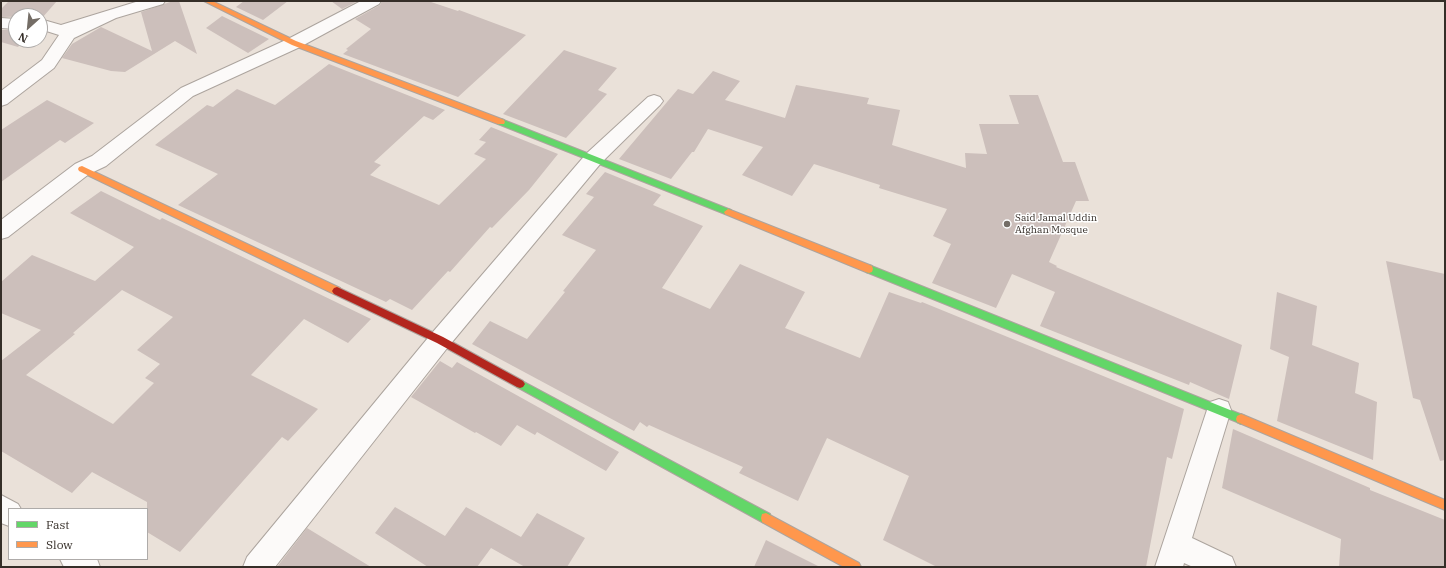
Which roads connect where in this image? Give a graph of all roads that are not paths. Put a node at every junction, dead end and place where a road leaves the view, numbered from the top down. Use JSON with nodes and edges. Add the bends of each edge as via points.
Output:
{"nodes":[{"id":1,"x":157,"y":1,"type":"edge"},
{"id":2,"x":207,"y":1,"type":"edge"},
{"id":3,"x":373,"y":1,"type":"edge"},
{"id":4,"x":110,"y":14,"type":"junction"},
{"id":5,"x":48,"y":26,"type":"edge"},
{"id":6,"x":294,"y":43,"type":"junction"},
{"id":7,"x":1,"y":100,"type":"edge"},
{"id":8,"x":654,"y":101,"type":"dead end"},
{"id":9,"x":594,"y":158,"type":"junction"},
{"id":10,"x":82,"y":169,"type":"junction"},
{"id":11,"x":1,"y":231,"type":"edge"},
{"id":12,"x":440,"y":340,"type":"junction"},
{"id":13,"x":1219,"y":410,"type":"junction"},
{"id":14,"x":1445,"y":505,"type":"edge"},
{"id":15,"x":1172,"y":555,"type":"edge"},
{"id":16,"x":76,"y":560,"type":"edge"},
{"id":17,"x":86,"y":567,"type":"edge"},
{"id":18,"x":257,"y":567,"type":"edge"},
{"id":19,"x":855,"y":567,"type":"edge"},
{"id":20,"x":1222,"y":567,"type":"edge"}],
"edges":[{"from":1,"to":4,"type":"street"},
{"from":2,"to":6,"type":"street"},
{"from":3,"to":6,"type":"street"},
{"from":4,"to":5,"type":"street","via":[[62,30]]},
{"from":4,"to":7,"type":"street","via":[[68,34],[48,64]]},
{"from":6,"to":9,"type":"street"},
{"from":6,"to":10,"type":"street","via":[[187,92],[99,161]]},
{"from":8,"to":9,"type":"street"},
{"from":9,"to":12,"type":"street"},
{"from":9,"to":13,"type":"street"},
{"from":10,"to":11,"type":"street"},
{"from":10,"to":12,"type":"street"},
{"from":12,"to":18,"type":"street"},
{"from":12,"to":19,"type":"street"},
{"from":13,"to":14,"type":"street"},
{"from":13,"to":15,"type":"street"},
{"from":15,"to":20,"type":"street"},
{"from":16,"to":17,"type":"street"}]}
